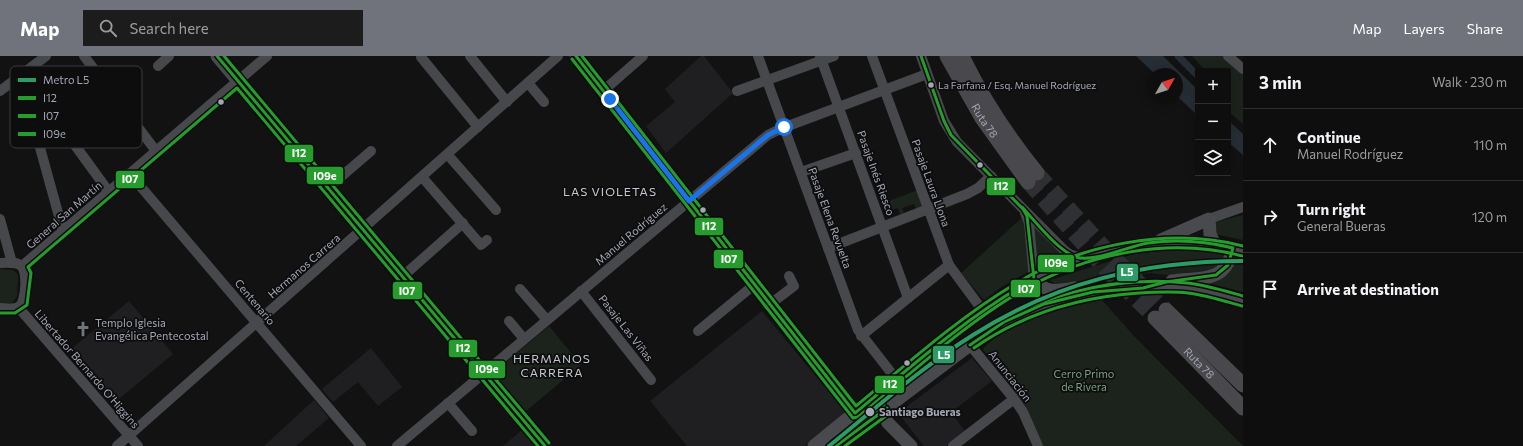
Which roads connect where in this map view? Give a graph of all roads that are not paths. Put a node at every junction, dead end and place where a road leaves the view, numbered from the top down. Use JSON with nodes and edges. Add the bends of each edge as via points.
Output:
{"nodes":[{"id":1,"x":46,"y":56,"type":"edge"},
{"id":2,"x":84,"y":56,"type":"edge"},
{"id":3,"x":169,"y":56,"type":"edge"},
{"id":4,"x":217,"y":56,"type":"edge"},
{"id":5,"x":267,"y":56,"type":"edge"},
{"id":6,"x":470,"y":56,"type":"edge"},
{"id":7,"x":558,"y":56,"type":"edge"},
{"id":8,"x":576,"y":56,"type":"edge"},
{"id":9,"x":643,"y":56,"type":"edge"},
{"id":10,"x":758,"y":56,"type":"edge"},
{"id":11,"x":834,"y":56,"type":"edge"},
{"id":12,"x":872,"y":56,"type":"edge"},
{"id":13,"x":921,"y":56,"type":"edge"},
{"id":14,"x":947,"y":56,"type":"edge"},
{"id":15,"x":962,"y":56,"type":"edge"},
{"id":16,"x":421,"y":57,"type":"edge"},
{"id":17,"x":821,"y":58,"type":"edge"},
{"id":18,"x":1234,"y":58,"type":"edge"},
{"id":19,"x":32,"y":60,"type":"edge"},
{"id":20,"x":92,"y":66,"type":"edge"},
{"id":21,"x":158,"y":66,"type":"dead end"},
{"id":22,"x":1243,"y":69,"type":"edge"},
{"id":23,"x":927,"y":74,"type":"junction"},
{"id":24,"x":767,"y":80,"type":"junction"},
{"id":25,"x":10,"y":81,"type":"edge"},
{"id":26,"x":238,"y":81,"type":"junction"},
{"id":27,"x":528,"y":83,"type":"junction"},
{"id":28,"x":884,"y":90,"type":"junction"},
{"id":29,"x":0,"y":91,"type":"edge"},
{"id":30,"x":603,"y":91,"type":"junction"},
{"id":31,"x":737,"y":91,"type":"dead end"},
{"id":32,"x":506,"y":102,"type":"junction"},
{"id":33,"x":544,"y":102,"type":"dead end"},
{"id":34,"x":839,"y":107,"type":"junction"},
{"id":35,"x":478,"y":127,"type":"junction"},
{"id":36,"x":784,"y":127,"type":"junction"},
{"id":37,"x":142,"y":133,"type":"edge"},
{"id":38,"x":40,"y":148,"type":"edge"},
{"id":39,"x":77,"y":148,"type":"edge"},
{"id":40,"x":156,"y":151,"type":"junction"},
{"id":41,"x":371,"y":151,"type":"dead end"},
{"id":42,"x":856,"y":153,"type":"junction"},
{"id":43,"x":448,"y":155,"type":"junction"},
{"id":44,"x":801,"y":172,"type":"junction"},
{"id":45,"x":130,"y":174,"type":"junction"},
{"id":46,"x":991,"y":176,"type":"junction"},
{"id":47,"x":422,"y":177,"type":"junction"},
{"id":48,"x":328,"y":188,"type":"junction"},
{"id":49,"x":109,"y":192,"type":"junction"},
{"id":50,"x":689,"y":201,"type":"junction"},
{"id":51,"x":1243,"y":207,"type":"edge"},
{"id":52,"x":928,"y":209,"type":"junction"},
{"id":53,"x":1023,"y":209,"type":"junction"},
{"id":54,"x":496,"y":210,"type":"dead end"},
{"id":55,"x":0,"y":219,"type":"edge"},
{"id":56,"x":1209,"y":219,"type":"junction"},
{"id":57,"x":463,"y":224,"type":"junction"},
{"id":58,"x":882,"y":226,"type":"junction"},
{"id":59,"x":363,"y":230,"type":"junction"},
{"id":60,"x":64,"y":231,"type":"junction"},
{"id":61,"x":487,"y":240,"type":"dead end"},
{"id":62,"x":1158,"y":242,"type":"junction"},
{"id":63,"x":1214,"y":243,"type":"junction"},
{"id":64,"x":828,"y":248,"type":"junction"},
{"id":65,"x":1238,"y":249,"type":"edge"},
{"id":66,"x":1083,"y":259,"type":"junction"},
{"id":67,"x":0,"y":263,"type":"edge"},
{"id":68,"x":17,"y":265,"type":"junction"},
{"id":69,"x":949,"y":266,"type":"junction"},
{"id":70,"x":788,"y":276,"type":"dead end"},
{"id":71,"x":402,"y":277,"type":"junction"},
{"id":72,"x":1034,"y":279,"type":"junction"},
{"id":73,"x":754,"y":285,"type":"junction"},
{"id":74,"x":1143,"y":288,"type":"junction"},
{"id":75,"x":520,"y":290,"type":"dead end"},
{"id":76,"x":1112,"y":290,"type":"junction"},
{"id":77,"x":581,"y":291,"type":"junction"},
{"id":78,"x":908,"y":298,"type":"junction"},
{"id":79,"x":1243,"y":301,"type":"edge"},
{"id":80,"x":770,"y":305,"type":"junction"},
{"id":81,"x":18,"y":307,"type":"junction"},
{"id":82,"x":0,"y":308,"type":"edge"},
{"id":83,"x":983,"y":311,"type":"junction"},
{"id":84,"x":545,"y":318,"type":"junction"},
{"id":85,"x":509,"y":321,"type":"dead end"},
{"id":86,"x":257,"y":323,"type":"junction"},
{"id":87,"x":698,"y":331,"type":"dead end"},
{"id":88,"x":861,"y":336,"type":"junction"},
{"id":89,"x":524,"y":339,"type":"junction"},
{"id":90,"x":970,"y":345,"type":"junction"},
{"id":91,"x":484,"y":373,"type":"junction"},
{"id":92,"x":651,"y":380,"type":"dead end"},
{"id":93,"x":895,"y":380,"type":"junction"},
{"id":94,"x":1243,"y":385,"type":"edge"},
{"id":95,"x":1014,"y":399,"type":"junction"},
{"id":96,"x":448,"y":403,"type":"junction"},
{"id":97,"x":1243,"y":408,"type":"edge"},
{"id":98,"x":886,"y":409,"type":"junction"},
{"id":99,"x":855,"y":413,"type":"junction"},
{"id":100,"x":472,"y":431,"type":"dead end"},
{"id":101,"x":129,"y":436,"type":"junction"},
{"id":102,"x":908,"y":442,"type":"edge"},
{"id":103,"x":118,"y":446,"type":"edge"},
{"id":104,"x":138,"y":446,"type":"edge"},
{"id":105,"x":361,"y":446,"type":"edge"},
{"id":106,"x":397,"y":446,"type":"edge"},
{"id":107,"x":545,"y":446,"type":"edge"},
{"id":108,"x":814,"y":446,"type":"edge"},
{"id":109,"x":836,"y":446,"type":"edge"},
{"id":110,"x":953,"y":446,"type":"edge"},
{"id":111,"x":1038,"y":446,"type":"edge"}],
"edges":[{"from":1,"to":19,"type":"street"},
{"from":2,"to":20,"type":"street"},
{"from":3,"to":21,"type":"street"},
{"from":4,"to":26,"type":"main road"},
{"from":5,"to":26,"type":"street","name":"General San Martín"},
{"from":6,"to":32,"type":"street"},
{"from":7,"to":27,"type":"street","name":"Hermanos Carrera"},
{"from":8,"to":30,"type":"main road"},
{"from":9,"to":30,"type":"street"},
{"from":10,"to":24,"type":"street","name":"Pasaje Elena Revuelta"},
{"from":11,"to":17,"type":"street"},
{"from":12,"to":28,"type":"street","name":"Pasaje Laura Llona"},
{"from":13,"to":23,"type":"street"},
{"from":14,"to":15,"type":"highway","name":"Ruta 78","via":[[985,123],[1032,178],[975,83]]},
{"from":16,"to":35,"type":"street"},
{"from":17,"to":24,"type":"street"},
{"from":17,"to":34,"type":"street","name":"Pasaje Inés Riesco"},
{"from":18,"to":22,"type":"street"},
{"from":23,"to":28,"type":"street","name":"Manuel Rodríguez"},
{"from":23,"to":46,"type":"street","via":[[951,135]]},
{"from":24,"to":31,"type":"street"},
{"from":24,"to":36,"type":"street","name":"Pasaje Elena Revuelta"},
{"from":25,"to":29,"type":"street"},
{"from":26,"to":40,"type":"street","name":"General San Martín"},
{"from":26,"to":48,"type":"main road"},
{"from":27,"to":32,"type":"street","name":"Hermanos Carrera"},
{"from":27,"to":33,"type":"street"},
{"from":28,"to":34,"type":"street","name":"Manuel Rodríguez"},
{"from":28,"to":52,"type":"street","name":"Pasaje Laura Llona"},
{"from":30,"to":50,"type":"main road"},
{"from":32,"to":35,"type":"street","name":"Hermanos Carrera"},
{"from":34,"to":36,"type":"street","name":"Manuel Rodríguez"},
{"from":34,"to":42,"type":"street","name":"Pasaje Inés Riesco"},
{"from":35,"to":43,"type":"street","name":"Hermanos Carrera"},
{"from":36,"to":44,"type":"street","name":"Pasaje Elena Revuelta"},
{"from":36,"to":50,"type":"street","name":"Manuel Rodríguez","via":[[768,135]]},
{"from":37,"to":40,"type":"street"},
{"from":38,"to":60,"type":"street"},
{"from":39,"to":49,"type":"street"},
{"from":40,"to":45,"type":"street","name":"General San Martín"},
{"from":41,"to":48,"type":"street"},
{"from":42,"to":44,"type":"street"},
{"from":42,"to":58,"type":"street","name":"Pasaje Inés Riesco"},
{"from":43,"to":47,"type":"street","name":"Hermanos Carrera"},
{"from":43,"to":54,"type":"street"},
{"from":44,"to":64,"type":"street","name":"Pasaje Elena Revuelta"},
{"from":45,"to":49,"type":"street","name":"General San Martín"},
{"from":45,"to":86,"type":"street","name":"Centenario"},
{"from":46,"to":52,"type":"street","via":[[973,191]]},
{"from":46,"to":53,"type":"street"},
{"from":47,"to":57,"type":"street"},
{"from":47,"to":59,"type":"street","name":"Hermanos Carrera"},
{"from":48,"to":59,"type":"main road"},
{"from":49,"to":60,"type":"street","name":"General San Martín"},
{"from":50,"to":73,"type":"main road"},
{"from":50,"to":77,"type":"street","name":"Manuel Rodríguez"},
{"from":51,"to":56,"type":"street"},
{"from":52,"to":58,"type":"street"},
{"from":52,"to":69,"type":"street","name":"Pasaje Laura Llona"},
{"from":53,"to":66,"type":"street","via":[[1064,250]]},
{"from":53,"to":72,"type":"street","via":[[1029,223]]},
{"from":55,"to":68,"type":"street"},
{"from":56,"to":62,"type":"main road"},
{"from":56,"to":63,"type":"main road","via":[[1210,234]]},
{"from":57,"to":61,"type":"street","via":[[481,245]]},
{"from":57,"to":71,"type":"street"},
{"from":58,"to":64,"type":"street"},
{"from":58,"to":78,"type":"street","name":"Pasaje Inés Riesco"},
{"from":59,"to":71,"type":"main road"},
{"from":59,"to":86,"type":"street","name":"Hermanos Carrera"},
{"from":60,"to":68,"type":"street","name":"General San Martín"},
{"from":62,"to":63,"type":"main road"},
{"from":62,"to":66,"type":"main road"},
{"from":63,"to":65,"type":"main road"},
{"from":64,"to":88,"type":"street","name":"Pasaje Elena Revuelta"},
{"from":65,"to":74,"type":"main road","via":[[1228,265],[1218,274]]},
{"from":66,"to":72,"type":"main road"},
{"from":67,"to":68,"type":"street"},
{"from":68,"to":81,"type":"street","via":[[26,273],[24,299]]},
{"from":69,"to":78,"type":"street"},
{"from":69,"to":83,"type":"street","name":"Pasaje Laura Llona"},
{"from":70,"to":80,"type":"street","via":[[794,286]]},
{"from":71,"to":91,"type":"main road"},
{"from":72,"to":76,"type":"main road","via":[[1041,286],[1051,290],[1088,285]]},
{"from":72,"to":83,"type":"main road"},
{"from":73,"to":80,"type":"main road"},
{"from":73,"to":87,"type":"street"},
{"from":74,"to":76,"type":"main road"},
{"from":74,"to":79,"type":"main road","via":[[1189,288]]},
{"from":75,"to":84,"type":"street"},
{"from":76,"to":90,"type":"main road","via":[[1077,295],[1040,305],[1004,322]]},
{"from":77,"to":84,"type":"street","name":"Manuel Rodríguez"},
{"from":77,"to":92,"type":"street","name":"Pasaje Las Viñas"},
{"from":78,"to":88,"type":"street"},
{"from":80,"to":99,"type":"main road"},
{"from":81,"to":82,"type":"street"},
{"from":81,"to":101,"type":"street","name":"Libertador Bernardo O'Higgins"},
{"from":83,"to":93,"type":"main road"},
{"from":84,"to":89,"type":"street","name":"Manuel Rodríguez"},
{"from":85,"to":89,"type":"street"},
{"from":86,"to":101,"type":"street","name":"Hermanos Carrera"},
{"from":86,"to":105,"type":"street","name":"Centenario"},
{"from":88,"to":93,"type":"street","name":"Pasaje Elena Revuelta"},
{"from":89,"to":91,"type":"street","name":"Manuel Rodríguez"},
{"from":90,"to":95,"type":"street","name":"Anunciación"},
{"from":90,"to":98,"type":"main road"},
{"from":91,"to":96,"type":"street","name":"Manuel Rodríguez"},
{"from":91,"to":107,"type":"main road"},
{"from":93,"to":98,"type":"main road","via":[[885,396]]},
{"from":93,"to":99,"type":"main road"},
{"from":94,"to":97,"type":"highway","name":"Ruta 78","via":[[1160,314]]},
{"from":95,"to":110,"type":"street"},
{"from":95,"to":111,"type":"street","name":"Anunciación","via":[[1023,412]]},
{"from":96,"to":100,"type":"street"},
{"from":96,"to":106,"type":"street","name":"Manuel Rodríguez"},
{"from":98,"to":102,"type":"main road","via":[[888,423]]},
{"from":98,"to":109,"type":"main road"},
{"from":99,"to":108,"type":"main road"},
{"from":101,"to":103,"type":"street","name":"Hermanos Carrera"},
{"from":101,"to":104,"type":"street","name":"Libertador Bernardo O'Higgins"}]}
